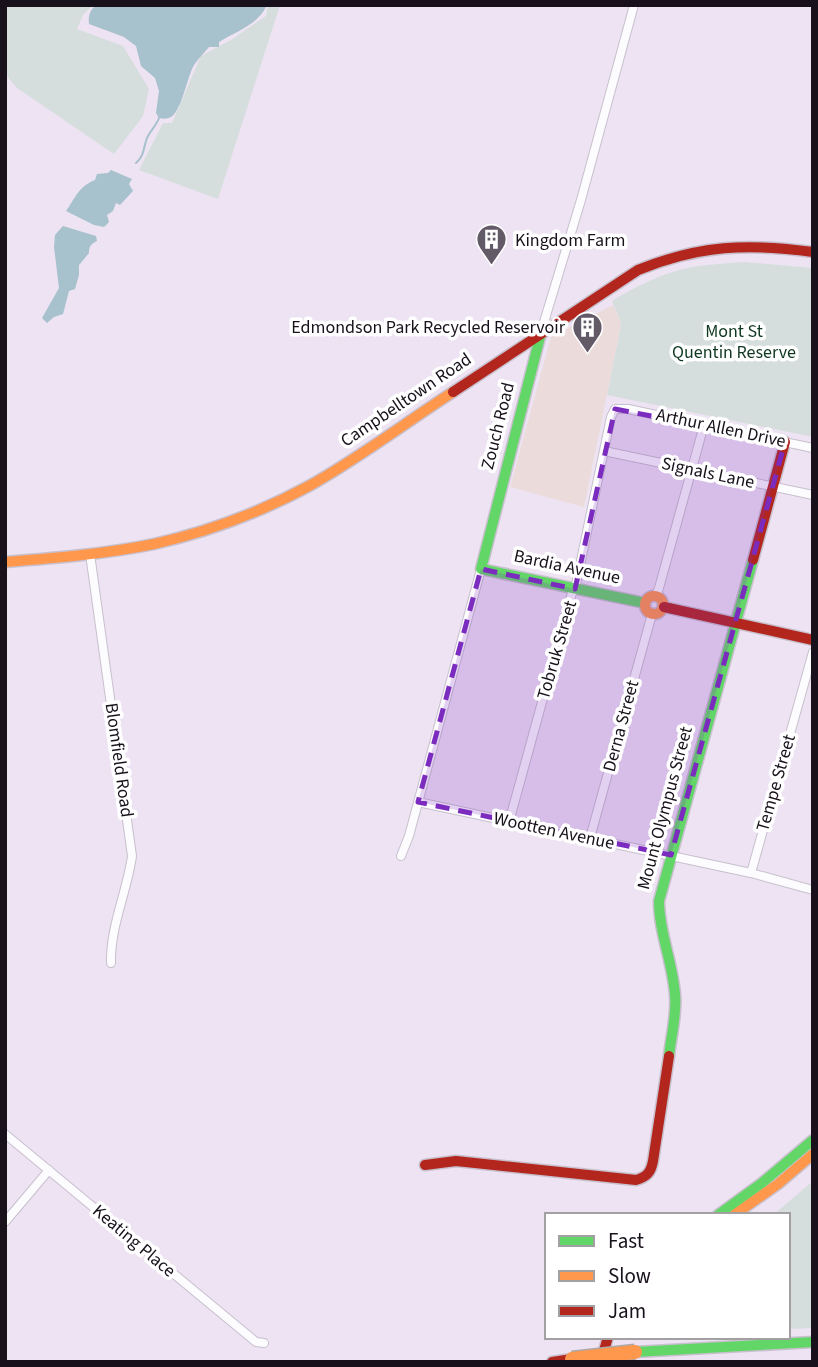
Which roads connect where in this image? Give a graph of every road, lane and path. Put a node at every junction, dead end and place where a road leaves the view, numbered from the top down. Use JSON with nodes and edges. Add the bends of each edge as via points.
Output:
{"nodes":[{"id":1,"x":634,"y":5,"type":"edge"},
{"id":2,"x":813,"y":251,"type":"edge"},
{"id":3,"x":541,"y":333,"type":"junction"},
{"id":4,"x":518,"y":348,"type":"junction"},
{"id":5,"x":534,"y":362,"type":"junction"},
{"id":6,"x":628,"y":409,"type":"joint"},
{"id":7,"x":704,"y":425,"type":"junction"},
{"id":8,"x":785,"y":442,"type":"junction"},
{"id":9,"x":813,"y":448,"type":"edge"},
{"id":10,"x":604,"y":451,"type":"junction"},
{"id":11,"x":692,"y":470,"type":"junction"},
{"id":12,"x":773,"y":487,"type":"junction"},
{"id":13,"x":813,"y":495,"type":"edge"},
{"id":14,"x":90,"y":554,"type":"junction"},
{"id":15,"x":5,"y":562,"type":"edge"},
{"id":16,"x":481,"y":569,"type":"junction"},
{"id":17,"x":575,"y":589,"type":"junction"},
{"id":18,"x":654,"y":605,"type":"junction"},
{"id":19,"x":735,"y":623,"type":"junction"},
{"id":20,"x":813,"y":640,"type":"edge"},
{"id":21,"x":813,"y":652,"type":"edge"},
{"id":22,"x":418,"y":802,"type":"junction"},
{"id":23,"x":509,"y":821,"type":"junction"},
{"id":24,"x":590,"y":838,"type":"junction"},
{"id":25,"x":401,"y":856,"type":"dead end"},
{"id":26,"x":670,"y":856,"type":"junction"},
{"id":27,"x":751,"y":873,"type":"junction"},
{"id":28,"x":813,"y":890,"type":"edge"},
{"id":29,"x":111,"y":963,"type":"dead end"},
{"id":30,"x":5,"y":1135,"type":"edge"},
{"id":31,"x":813,"y":1140,"type":"edge"},
{"id":32,"x":813,"y":1154,"type":"edge"},
{"id":33,"x":425,"y":1165,"type":"dead end"},
{"id":34,"x":49,"y":1170,"type":"junction"},
{"id":35,"x":721,"y":1213,"type":"edge"},
{"id":36,"x":737,"y":1213,"type":"edge"},
{"id":37,"x":5,"y":1222,"type":"edge"},
{"id":38,"x":607,"y":1339,"type":"edge"},
{"id":39,"x":813,"y":1342,"type":"edge"},
{"id":40,"x":264,"y":1343,"type":"dead end"},
{"id":41,"x":552,"y":1362,"type":"edge"},
{"id":42,"x":601,"y":1362,"type":"edge"}],
"edges":[{"from":1,"to":3,"type":"street","name":"Zouch Road"},
{"from":2,"to":3,"type":"main road","name":"Campbelltown Road","via":[[723,247],[659,261]]},
{"from":3,"to":4,"type":"main road","name":"Campbelltown Road"},
{"from":3,"to":5,"type":"main road","name":"Zouch Road"},
{"from":4,"to":5,"type":"street","via":[[530,353]]},
{"from":4,"to":14,"type":"main road","name":"Campbelltown Road","via":[[307,486],[200,531],[136,548]]},
{"from":5,"to":16,"type":"main road","name":"Zouch Road"},
{"from":6,"to":7,"type":"street","name":"Arthur Allen Drive"},
{"from":6,"to":10,"type":"street","name":"Tobruk Street","via":[[612,413]]},
{"from":7,"to":8,"type":"street","name":"Arthur Allen Drive"},
{"from":7,"to":11,"type":"street","name":"Derna Street"},
{"from":8,"to":9,"type":"street","name":"Arthur Allen Drive"},
{"from":8,"to":12,"type":"main road","name":"Mount Olympus Street"},
{"from":10,"to":11,"type":"street","name":"Signals Lane"},
{"from":10,"to":17,"type":"street","name":"Tobruk Street"},
{"from":11,"to":12,"type":"street","name":"Signals Lane"},
{"from":11,"to":18,"type":"street","name":"Derna Street"},
{"from":12,"to":13,"type":"street","name":"Signals Lane"},
{"from":12,"to":19,"type":"main road","name":"Mount Olympus Street"},
{"from":14,"to":15,"type":"main road","name":"Campbelltown Road"},
{"from":14,"to":29,"type":"street","name":"Blomfield Road","via":[[132,856]]},
{"from":16,"to":17,"type":"main road","name":"Bardia Avenue"},
{"from":16,"to":22,"type":"street","name":"Zouch Road"},
{"from":17,"to":18,"type":"main road","name":"Bardia Avenue"},
{"from":17,"to":23,"type":"street","name":"Tobruk Street"},
{"from":18,"to":19,"type":"main road","name":"Bardia Avenue"},
{"from":18,"to":24,"type":"street","name":"Derna Street"},
{"from":19,"to":20,"type":"main road","name":"Bardia Avenue"},
{"from":19,"to":26,"type":"main road","name":"Mount Olympus Street"},
{"from":21,"to":27,"type":"street","name":"Tempe Street"},
{"from":22,"to":23,"type":"street","name":"Wootten Avenue"},
{"from":22,"to":25,"type":"street","name":"Zouch Road"},
{"from":23,"to":24,"type":"street","name":"Wootten Avenue"},
{"from":24,"to":26,"type":"street","name":"Wootten Avenue"},
{"from":26,"to":27,"type":"street","name":"Wootten Avenue"},
{"from":26,"to":33,"type":"main road","name":"Mount Olympus Street","via":[[658,916],[676,1005],[649,1175],[636,1180],[456,1161]]},
{"from":27,"to":28,"type":"street","name":"Wootten Avenue"},
{"from":30,"to":34,"type":"street","name":"Keating Place"},
{"from":31,"to":35,"type":"main road"},
{"from":32,"to":36,"type":"main road"},
{"from":34,"to":37,"type":"street"},
{"from":34,"to":40,"type":"street","name":"Keating Place","via":[[256,1342]]},
{"from":38,"to":42,"type":"main road"},
{"from":39,"to":41,"type":"main road","bridge":true,"via":[[635,1352]]}]}
